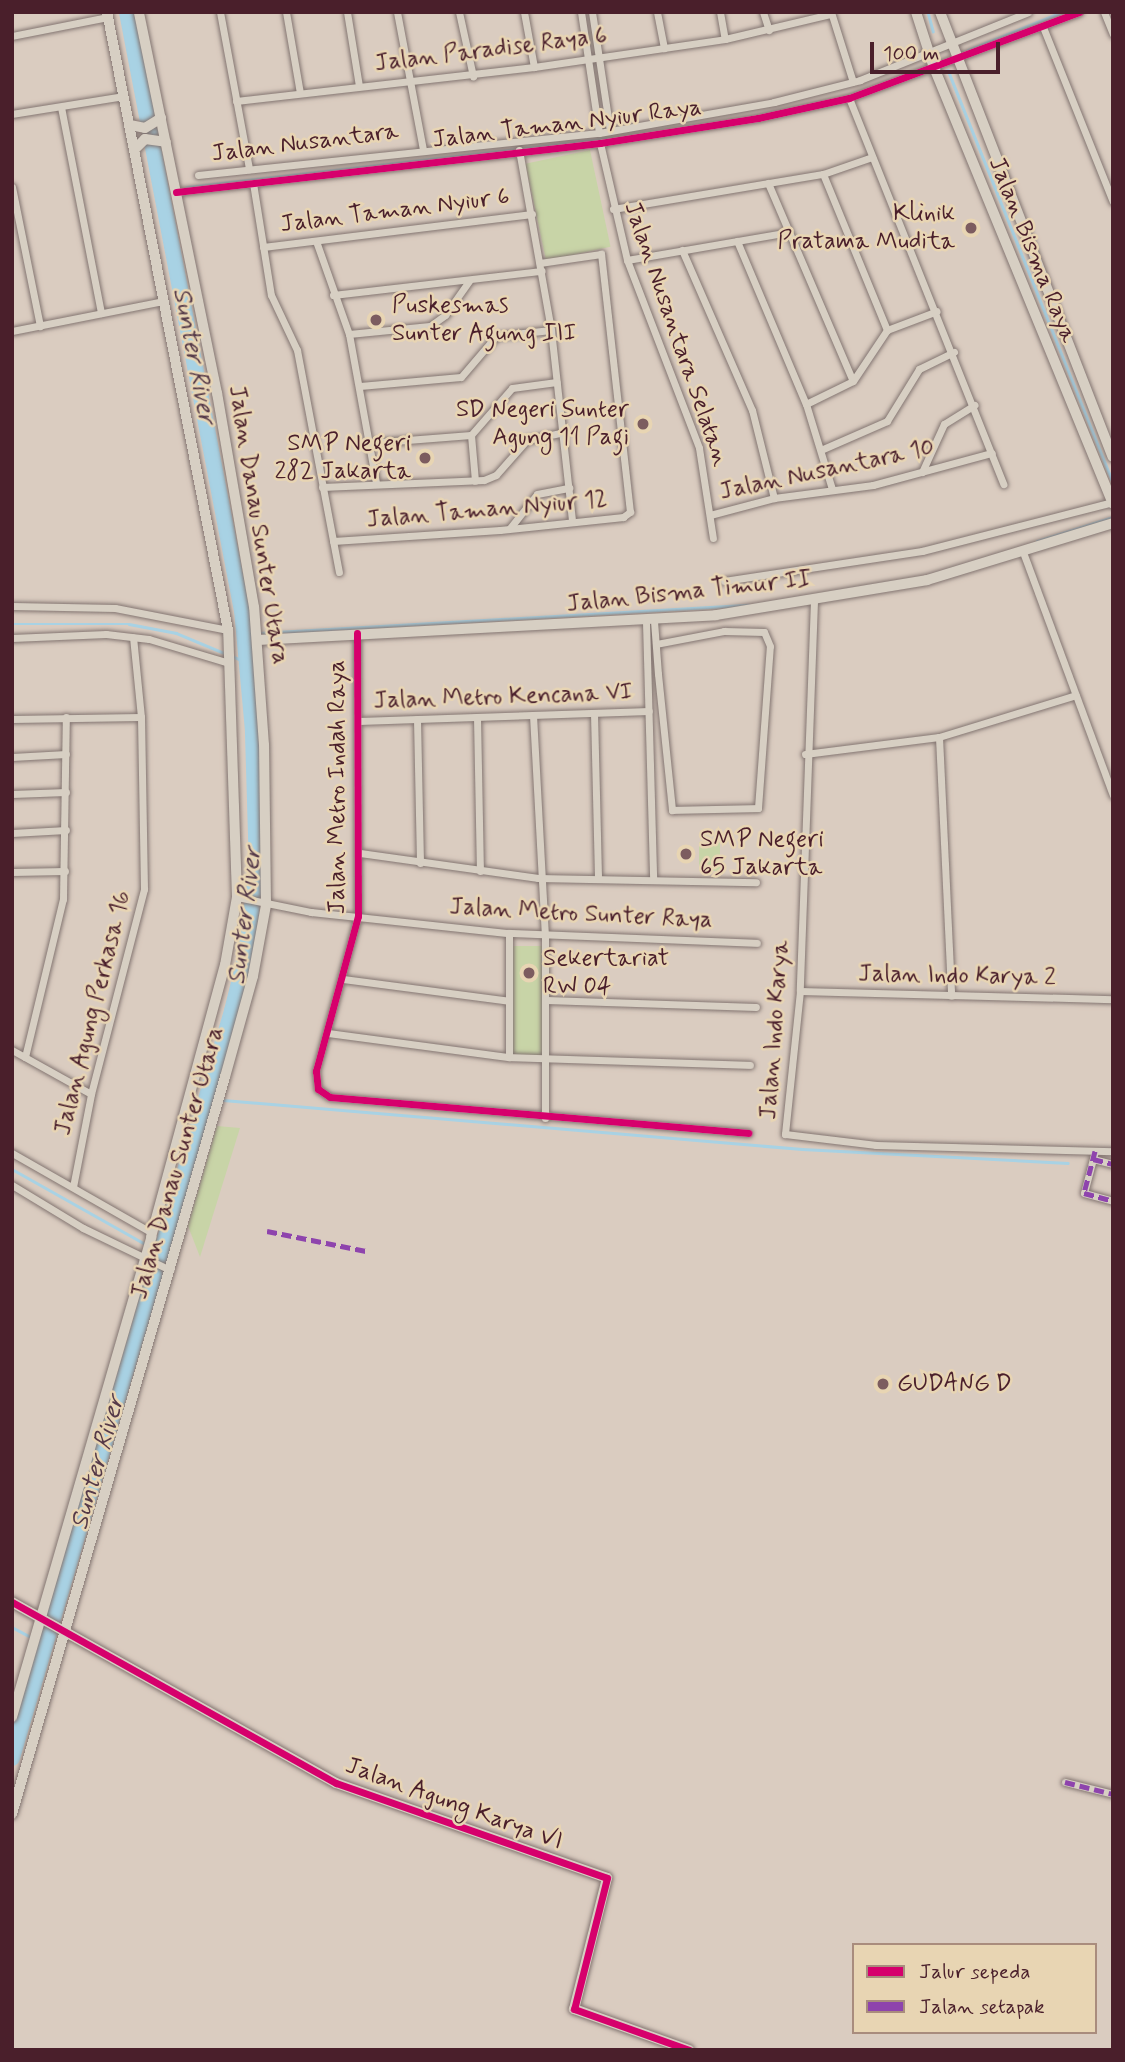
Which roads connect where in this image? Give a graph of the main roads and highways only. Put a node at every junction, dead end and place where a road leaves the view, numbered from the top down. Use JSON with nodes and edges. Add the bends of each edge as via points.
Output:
{"nodes":[{"id":1,"x":139,"y":12,"type":"edge"},
{"id":2,"x":916,"y":12,"type":"edge"},
{"id":3,"x":940,"y":12,"type":"edge"},
{"id":4,"x":108,"y":15,"type":"edge"},
{"id":5,"x":158,"y":122,"type":"junction"},
{"id":6,"x":135,"y":127,"type":"junction"},
{"id":7,"x":162,"y":140,"type":"junction"},
{"id":8,"x":135,"y":149,"type":"junction"},
{"id":9,"x":1113,"y":457,"type":"edge"},
{"id":10,"x":1113,"y":502,"type":"edge"},
{"id":11,"x":1113,"y":523,"type":"edge"},
{"id":12,"x":258,"y":638,"type":"junction"},
{"id":13,"x":12,"y":1602,"type":"edge"},
{"id":14,"x":41,"y":1621,"type":"junction"},
{"id":15,"x":62,"y":1631,"type":"junction"},
{"id":16,"x":12,"y":1717,"type":"edge"},
{"id":17,"x":12,"y":1814,"type":"edge"},
{"id":18,"x":689,"y":2050,"type":"edge"}],
"edges":[{"from":1,"to":5,"type":"main road","name":"Jalan Danau Sunter Utara"},
{"from":2,"to":10,"type":"main road","name":"Jalan Bisma Raya","via":[[930,59]]},
{"from":3,"to":9,"type":"main road","name":"Jalan Bisma Raya"},
{"from":4,"to":6,"type":"main road","name":"Jalan Danau Sunter Utara"},
{"from":5,"to":6,"type":"main road"},
{"from":5,"to":7,"type":"main road","name":"Jalan Danau Sunter Utara"},
{"from":6,"to":8,"type":"main road","name":"Jalan Danau Sunter Utara"},
{"from":7,"to":8,"type":"main road","via":[[145,139]]},
{"from":7,"to":12,"type":"main road","name":"Jalan Danau Sunter Utara","via":[[176,192]]},
{"from":8,"to":14,"type":"main road","name":"Jalan Danau Sunter Utara","via":[[228,632],[240,898],[147,1257]]},
{"from":11,"to":12,"type":"main road","name":"Jalan Bisma Timur II","via":[[927,580],[720,615],[650,622]]},
{"from":12,"to":15,"type":"main road","name":"Jalan Danau Sunter Utara","via":[[263,904],[253,976]]},
{"from":13,"to":14,"type":"main road"},
{"from":14,"to":15,"type":"main road"},
{"from":14,"to":16,"type":"main road","name":"Jalan Danau Sunter Utara"},
{"from":15,"to":17,"type":"main road","name":"Jalan Danau Sunter Utara"},
{"from":15,"to":18,"type":"main road","name":"Jalan Agung Karya VI","via":[[353,1791],[607,1878],[574,2009]]}]}
